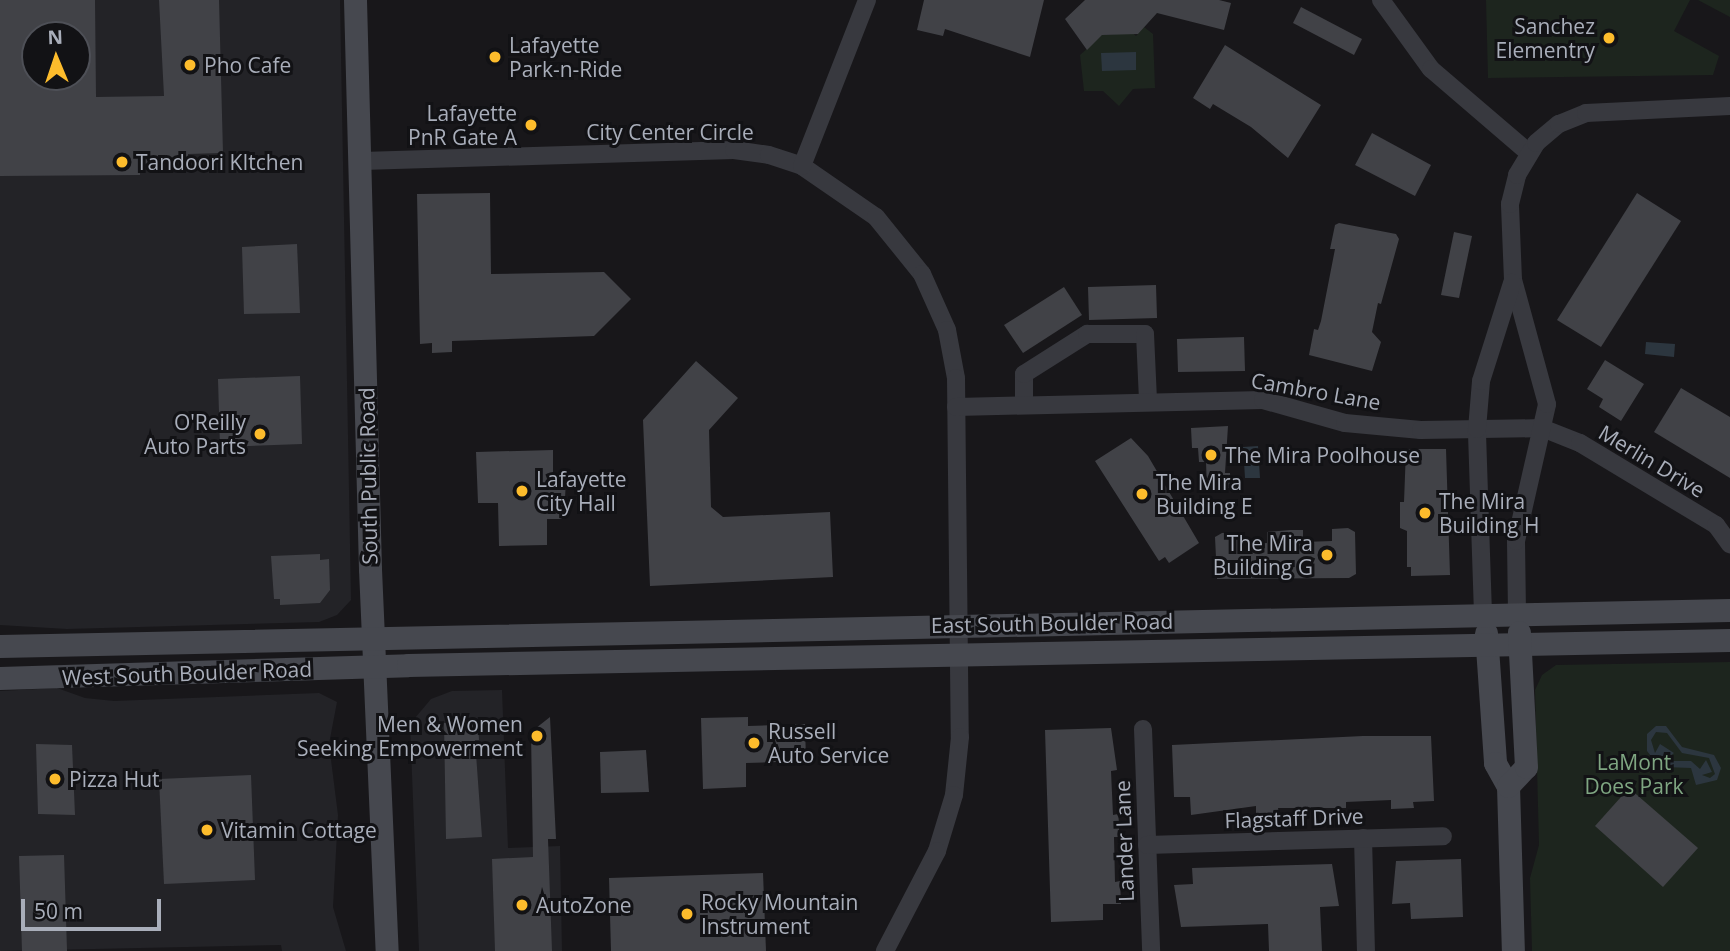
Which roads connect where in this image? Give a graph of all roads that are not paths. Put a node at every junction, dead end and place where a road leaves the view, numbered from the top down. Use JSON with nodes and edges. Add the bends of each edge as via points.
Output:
{"nodes":[{"id":1,"x":355,"y":0,"type":"edge"},
{"id":2,"x":867,"y":0,"type":"edge"},
{"id":3,"x":1381,"y":0,"type":"edge"},
{"id":4,"x":1730,"y":106,"type":"edge"},
{"id":5,"x":1528,"y":152,"type":"junction"},
{"id":6,"x":362,"y":161,"type":"junction"},
{"id":7,"x":802,"y":166,"type":"junction"},
{"id":8,"x":1513,"y":280,"type":"junction"},
{"id":9,"x":1149,"y":400,"type":"junction"},
{"id":10,"x":1024,"y":404,"type":"junction"},
{"id":11,"x":956,"y":407,"type":"junction"},
{"id":12,"x":1542,"y":428,"type":"junction"},
{"id":13,"x":1477,"y":429,"type":"junction"},
{"id":14,"x":1730,"y":544,"type":"edge"},
{"id":15,"x":1730,"y":610,"type":"edge"},
{"id":16,"x":1517,"y":613,"type":"junction"},
{"id":17,"x":1483,"y":614,"type":"junction"},
{"id":18,"x":958,"y":625,"type":"junction"},
{"id":19,"x":374,"y":637,"type":"junction"},
{"id":20,"x":1730,"y":640,"type":"edge"},
{"id":21,"x":0,"y":646,"type":"edge"},
{"id":22,"x":1488,"y":646,"type":"junction"},
{"id":23,"x":1521,"y":646,"type":"junction"},
{"id":24,"x":957,"y":656,"type":"junction"},
{"id":25,"x":374,"y":666,"type":"junction"},
{"id":26,"x":0,"y":678,"type":"edge"},
{"id":27,"x":1143,"y":729,"type":"dead end"},
{"id":28,"x":1508,"y":786,"type":"junction"},
{"id":29,"x":1443,"y":836,"type":"dead end"},
{"id":30,"x":1363,"y":838,"type":"junction"},
{"id":31,"x":1147,"y":845,"type":"junction"},
{"id":32,"x":387,"y":951,"type":"edge"},
{"id":33,"x":885,"y":951,"type":"edge"},
{"id":34,"x":1151,"y":951,"type":"edge"},
{"id":35,"x":1366,"y":951,"type":"edge"},
{"id":36,"x":1513,"y":951,"type":"edge"}],
"edges":[{"from":1,"to":6,"type":"main road","name":"South Public Road"},
{"from":2,"to":7,"type":"street"},
{"from":3,"to":5,"type":"street","via":[[1431,69]]},
{"from":4,"to":5,"type":"street","via":[[1586,113],[1559,124]]},
{"from":5,"to":8,"type":"street","via":[[1510,204]]},
{"from":6,"to":7,"type":"street","name":"City Center Circle","via":[[734,150]]},
{"from":6,"to":19,"type":"main road","name":"South Public Road"},
{"from":7,"to":11,"type":"street","name":"City Center Circle","via":[[876,217],[922,274],[947,330]]},
{"from":8,"to":12,"type":"street","via":[[1547,404]]},
{"from":8,"to":13,"type":"street","via":[[1481,382]]},
{"from":9,"to":10,"type":"street","name":"Cambro Lane"},
{"from":9,"to":10,"type":"street","via":[[1145,334],[1087,334],[1024,374]]},
{"from":9,"to":13,"type":"street","name":"Cambro Lane","via":[[1263,400],[1345,423]]},
{"from":10,"to":11,"type":"street","name":"Cambro Lane"},
{"from":11,"to":18,"type":"street","name":"City Center Circle"},
{"from":12,"to":13,"type":"street","name":"Cambro Lane"},
{"from":12,"to":14,"type":"street","name":"Merlin Drive","via":[[1580,443],[1716,525]]},
{"from":12,"to":16,"type":"street","via":[[1516,541]]},
{"from":13,"to":17,"type":"street"},
{"from":15,"to":16,"type":"main road","name":"East South Boulder Road"},
{"from":16,"to":17,"type":"main road","name":"East South Boulder Road"},
{"from":16,"to":23,"type":"main road"},
{"from":17,"to":18,"type":"main road","name":"East South Boulder Road"},
{"from":17,"to":22,"type":"main road"},
{"from":18,"to":19,"type":"main road","name":"East South Boulder Road"},
{"from":18,"to":24,"type":"street","name":"City Center Circle"},
{"from":19,"to":21,"type":"main road","name":"West South Boulder Road"},
{"from":19,"to":25,"type":"main road","name":"South Public Road"},
{"from":20,"to":23,"type":"main road","name":"East South Boulder Road"},
{"from":22,"to":23,"type":"main road","name":"East South Boulder Road"},
{"from":22,"to":24,"type":"main road","name":"East South Boulder Road"},
{"from":22,"to":28,"type":"main road","via":[[1495,763]]},
{"from":23,"to":28,"type":"main road","via":[[1526,767]]},
{"from":24,"to":25,"type":"main road","name":"East South Boulder Road"},
{"from":24,"to":33,"type":"street","name":"City Center Circle","via":[[960,737],[954,796],[937,852]]},
{"from":25,"to":26,"type":"main road","name":"West South Boulder Road"},
{"from":25,"to":32,"type":"main road","name":"South Public Road"},
{"from":27,"to":31,"type":"street","name":"Lander Lane"},
{"from":28,"to":36,"type":"main road"},
{"from":29,"to":30,"type":"street","name":"Flagstaff Drive"},
{"from":30,"to":31,"type":"street","name":"Flagstaff Drive"},
{"from":30,"to":35,"type":"street"},
{"from":31,"to":34,"type":"street","name":"Lander Lane"}]}
